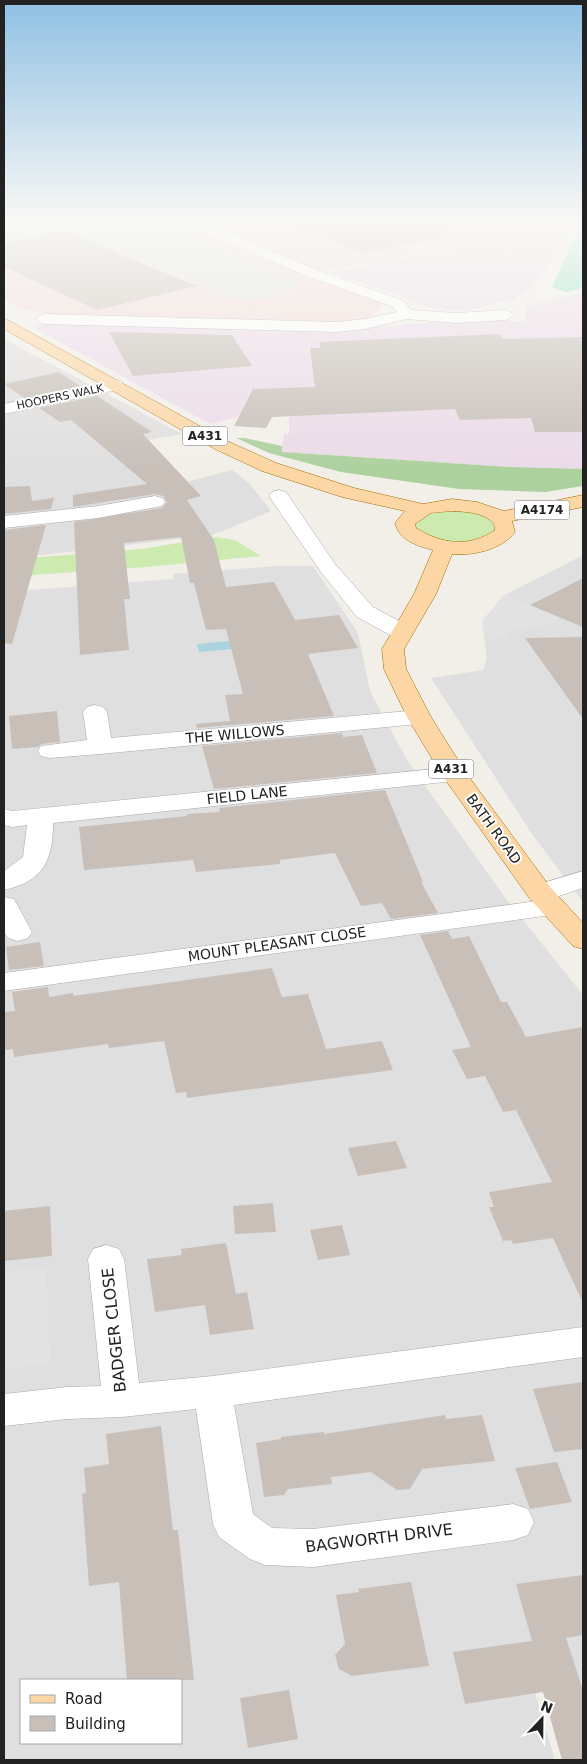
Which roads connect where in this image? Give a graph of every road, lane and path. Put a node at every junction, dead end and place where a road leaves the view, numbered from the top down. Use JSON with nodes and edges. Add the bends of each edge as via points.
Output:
{"nodes":[{"id":1,"x":399,"y":304,"type":"edge"},
{"id":2,"x":406,"y":314,"type":"junction"},
{"id":3,"x":505,"y":315,"type":"dead end"},
{"id":4,"x":44,"y":320,"type":"dead end"},
{"id":5,"x":4,"y":323,"type":"edge"},
{"id":6,"x":115,"y":385,"type":"junction"},
{"id":7,"x":4,"y":408,"type":"edge"},
{"id":8,"x":279,"y":496,"type":"dead end"},
{"id":9,"x":583,"y":501,"type":"edge"},
{"id":10,"x":155,"y":502,"type":"dead end"},
{"id":11,"x":422,"y":510,"type":"junction"},
{"id":12,"x":500,"y":518,"type":"junction"},
{"id":13,"x":4,"y":522,"type":"edge"},
{"id":14,"x":444,"y":547,"type":"junction"},
{"id":15,"x":402,"y":632,"type":"junction"},
{"id":16,"x":94,"y":712,"type":"dead end"},
{"id":17,"x":419,"y":717,"type":"junction"},
{"id":18,"x":100,"y":746,"type":"junction"},
{"id":19,"x":50,"y":751,"type":"dead end"},
{"id":20,"x":455,"y":775,"type":"junction"},
{"id":21,"x":40,"y":816,"type":"junction"},
{"id":22,"x":4,"y":817,"type":"edge"},
{"id":23,"x":583,"y":879,"type":"edge"},
{"id":24,"x":4,"y":882,"type":"edge"},
{"id":25,"x":546,"y":900,"type":"junction"},
{"id":26,"x":4,"y":905,"type":"edge"},
{"id":27,"x":18,"y":932,"type":"dead end"},
{"id":28,"x":583,"y":940,"type":"edge"},
{"id":29,"x":4,"y":982,"type":"edge"},
{"id":30,"x":106,"y":1259,"type":"dead end"},
{"id":31,"x":583,"y":1342,"type":"edge"},
{"id":32,"x":213,"y":1392,"type":"junction"},
{"id":33,"x":122,"y":1401,"type":"junction"},
{"id":34,"x":4,"y":1410,"type":"edge"},
{"id":35,"x":513,"y":1522,"type":"dead end"}],
"edges":[{"from":1,"to":2,"type":"street"},
{"from":2,"to":3,"type":"street","via":[[456,318]]},
{"from":2,"to":4,"type":"street","via":[[336,327]]},
{"from":5,"to":6,"type":"main road","number":"A431"},
{"from":6,"to":7,"type":"street","name":"HOOPERS WALK"},
{"from":6,"to":11,"type":"main road","number":"A431","via":[[221,445],[269,467],[349,493]]},
{"from":8,"to":15,"type":"street","via":[[328,568],[365,612]]},
{"from":9,"to":12,"type":"main road","number":"A4174"},
{"from":10,"to":13,"type":"street"},
{"from":11,"to":12,"type":"main road","number":"A431","via":[[452,505],[471,507]]},
{"from":11,"to":14,"type":"main road","via":[[405,522],[407,532],[417,540]]},
{"from":12,"to":14,"type":"main road","via":[[506,526],[497,540],[466,548]]},
{"from":14,"to":15,"type":"main road","name":"BATH ROAD","number":"A431","via":[[425,594]]},
{"from":15,"to":17,"type":"main road","name":"BATH ROAD","number":"A431","via":[[393,649],[395,669]]},
{"from":16,"to":18,"type":"street"},
{"from":17,"to":18,"type":"street","name":"THE WILLOWS"},
{"from":17,"to":20,"type":"main road","name":"BATH ROAD","number":"A431"},
{"from":18,"to":19,"type":"street","name":"THE WILLOWS"},
{"from":20,"to":21,"type":"street","name":"FIELD LANE"},
{"from":20,"to":25,"type":"main road","name":"BATH ROAD","number":"A431"},
{"from":21,"to":22,"type":"street","name":"FIELD LANE"},
{"from":21,"to":24,"type":"street","via":[[36,861]]},
{"from":23,"to":25,"type":"street","name":"MOUNT PLEASANT CLOSE"},
{"from":25,"to":28,"type":"main road","name":"BATH ROAD","number":"A431"},
{"from":25,"to":29,"type":"street","name":"MOUNT PLEASANT CLOSE"},
{"from":26,"to":27,"type":"street"},
{"from":30,"to":33,"type":"street","name":"BADGER CLOSE"},
{"from":31,"to":32,"type":"street"},
{"from":32,"to":33,"type":"street"},
{"from":32,"to":35,"type":"street","name":"BAGWORTH DRIVE","via":[[234,1524],[265,1546],[313,1548]]},
{"from":33,"to":34,"type":"street"}]}
